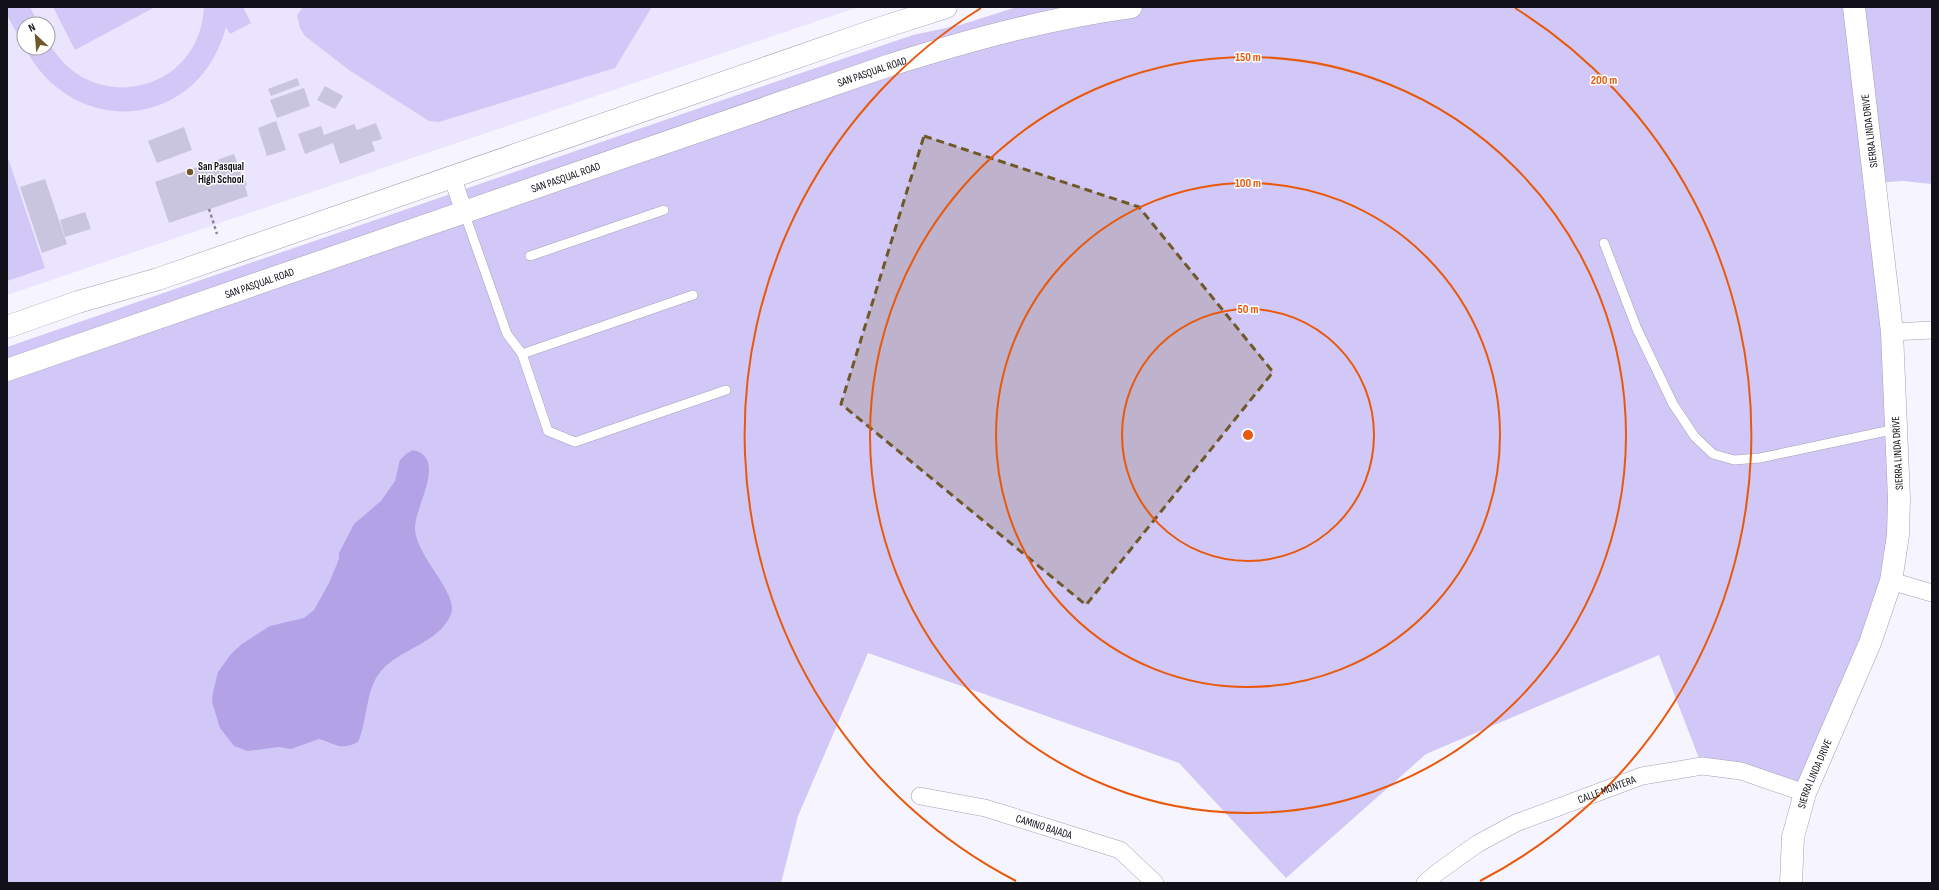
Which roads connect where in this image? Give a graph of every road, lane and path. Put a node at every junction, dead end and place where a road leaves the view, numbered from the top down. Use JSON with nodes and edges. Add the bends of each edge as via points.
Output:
{"nodes":[{"id":1,"x":946,"y":7,"type":"edge"},
{"id":2,"x":1132,"y":7,"type":"edge"},
{"id":3,"x":1854,"y":7,"type":"edge"},
{"id":4,"x":452,"y":176,"type":"junction"},
{"id":5,"x":209,"y":209,"type":"dead end"},
{"id":6,"x":664,"y":210,"type":"dead end"},
{"id":7,"x":464,"y":212,"type":"junction"},
{"id":8,"x":217,"y":234,"type":"dead end"},
{"id":9,"x":1604,"y":243,"type":"dead end"},
{"id":10,"x":530,"y":256,"type":"dead end"},
{"id":11,"x":693,"y":295,"type":"dead end"},
{"id":12,"x":7,"y":327,"type":"edge"},
{"id":13,"x":1932,"y":330,"type":"edge"},
{"id":14,"x":1892,"y":332,"type":"junction"},
{"id":15,"x":522,"y":354,"type":"junction"},
{"id":16,"x":7,"y":370,"type":"edge"},
{"id":17,"x":726,"y":390,"type":"dead end"},
{"id":18,"x":1896,"y":429,"type":"junction"},
{"id":19,"x":1890,"y":581,"type":"junction"},
{"id":20,"x":1932,"y":592,"type":"edge"},
{"id":21,"x":1805,"y":793,"type":"junction"},
{"id":22,"x":920,"y":796,"type":"dead end"},
{"id":23,"x":1155,"y":883,"type":"edge"},
{"id":24,"x":1426,"y":883,"type":"edge"},
{"id":25,"x":1791,"y":883,"type":"edge"}],
"edges":[{"from":1,"to":4,"type":"main road"},
{"from":2,"to":7,"type":"main road","name":"SAN PASQUAL ROAD","via":[[1082,13],[947,47]]},
{"from":3,"to":14,"type":"main road","name":"SIERRA LINDA DRIVE"},
{"from":4,"to":7,"type":"street"},
{"from":4,"to":12,"type":"main road","via":[[158,279],[78,302]]},
{"from":5,"to":8,"type":"path"},
{"from":6,"to":10,"type":"lane"},
{"from":7,"to":15,"type":"lane","via":[[507,334]]},
{"from":7,"to":16,"type":"main road","name":"SAN PASQUAL ROAD"},
{"from":9,"to":18,"type":"lane","via":[[1637,329],[1673,404],[1695,437],[1713,454],[1734,460],[1760,458]]},
{"from":11,"to":15,"type":"lane"},
{"from":13,"to":14,"type":"street"},
{"from":14,"to":18,"type":"main road","name":"SIERRA LINDA DRIVE"},
{"from":15,"to":17,"type":"lane","via":[[548,431],[575,442]]},
{"from":18,"to":19,"type":"main road","name":"SIERRA LINDA DRIVE","via":[[1898,535]]},
{"from":19,"to":20,"type":"street"},
{"from":19,"to":21,"type":"main road","name":"SIERRA LINDA DRIVE","via":[[1870,643]]},
{"from":21,"to":24,"type":"street","name":"CALLE MONTERA","via":[[1741,771],[1702,766],[1642,776],[1516,823],[1477,844]]},
{"from":21,"to":25,"type":"main road","name":"SIERRA LINDA DRIVE","via":[[1793,838]]},
{"from":22,"to":23,"type":"street","name":"CAMINO BAJADA","via":[[985,808],[1120,850]]}]}
